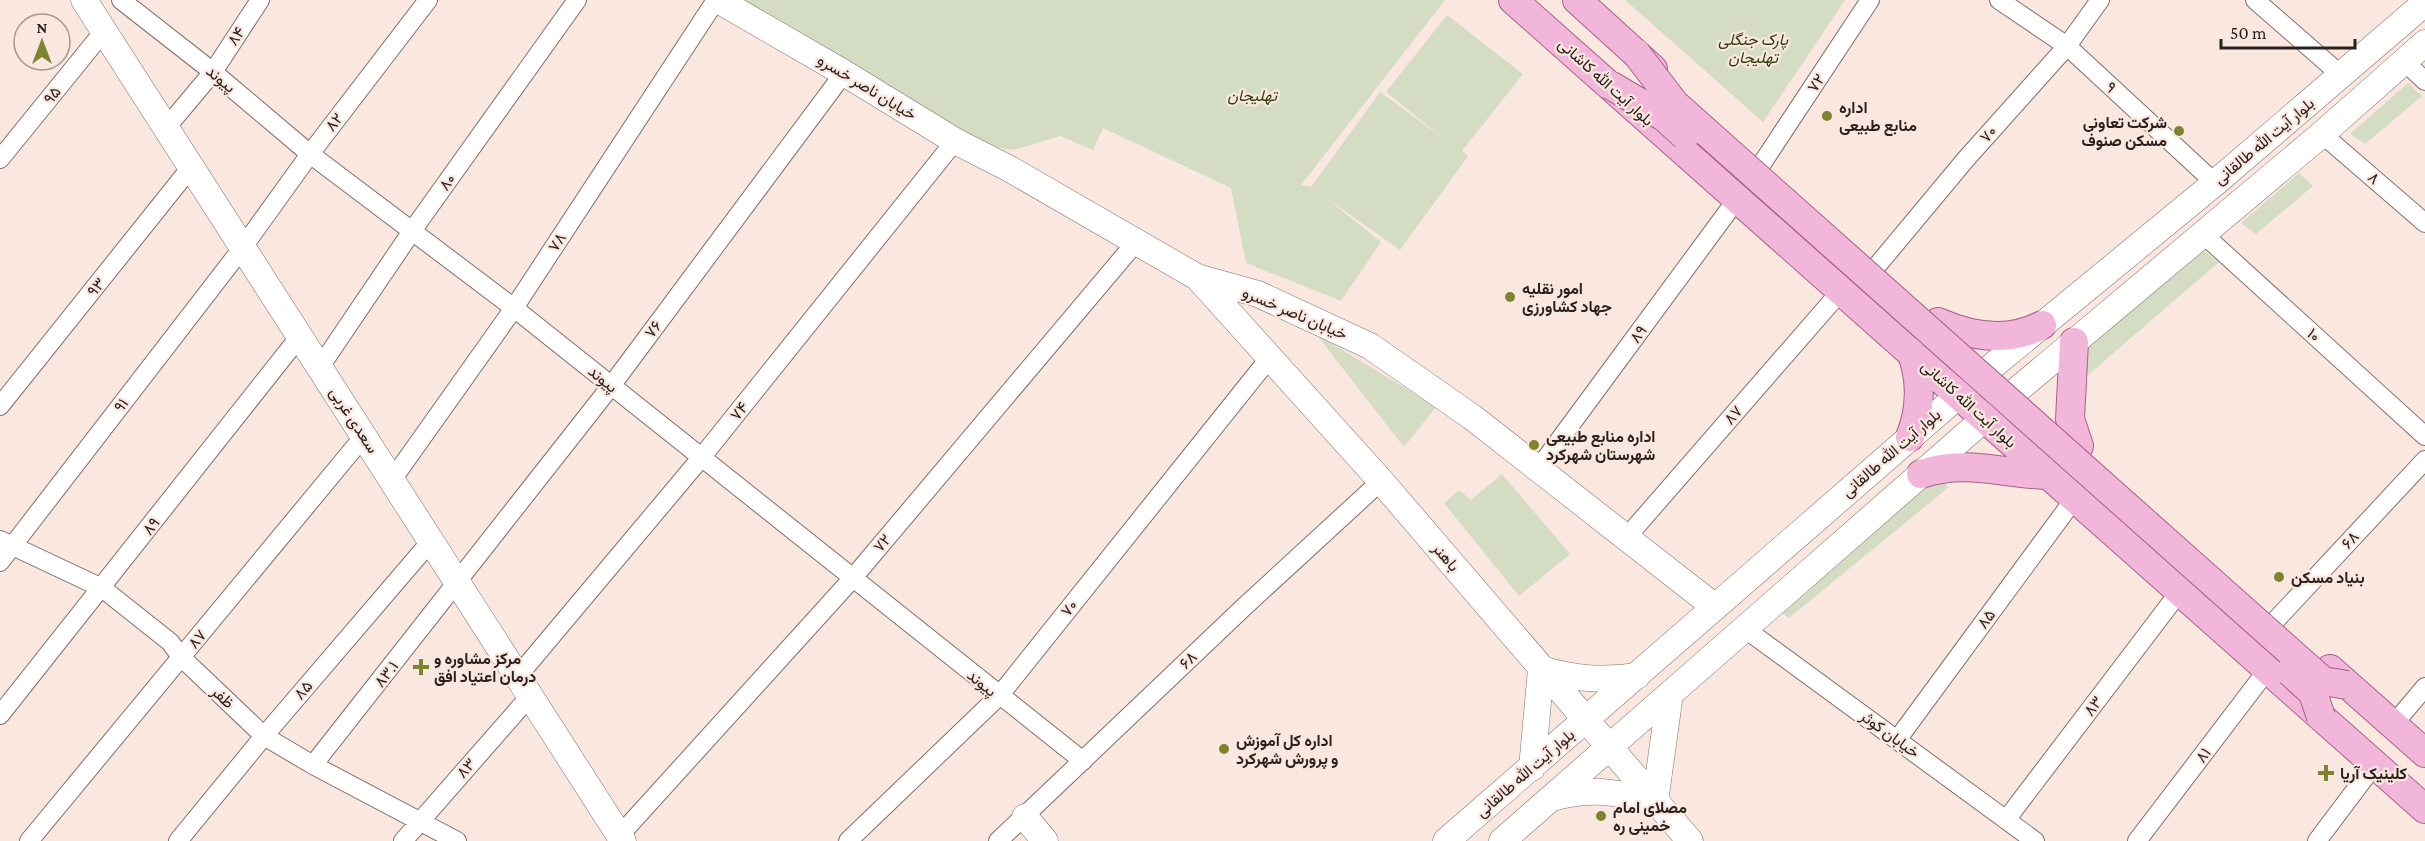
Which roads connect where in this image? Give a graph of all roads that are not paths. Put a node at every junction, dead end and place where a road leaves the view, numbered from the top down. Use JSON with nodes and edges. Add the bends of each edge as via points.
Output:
{"nodes":[{"id":1,"x":84,"y":0,"type":"edge"},
{"id":2,"x":122,"y":0,"type":"edge"},
{"id":3,"x":260,"y":0,"type":"edge"},
{"id":4,"x":428,"y":0,"type":"edge"},
{"id":5,"x":577,"y":0,"type":"edge"},
{"id":6,"x":717,"y":0,"type":"edge"},
{"id":7,"x":1514,"y":0,"type":"edge"},
{"id":8,"x":1577,"y":0,"type":"edge"},
{"id":9,"x":1870,"y":0,"type":"edge"},
{"id":10,"x":2000,"y":0,"type":"edge"},
{"id":11,"x":2100,"y":0,"type":"edge"},
{"id":12,"x":2255,"y":0,"type":"edge"},
{"id":13,"x":2425,"y":3,"type":"edge"},
{"id":14,"x":104,"y":31,"type":"junction"},
{"id":15,"x":2425,"y":43,"type":"edge"},
{"id":16,"x":2067,"y":46,"type":"junction"},
{"id":17,"x":1636,"y":53,"type":"junction"},
{"id":18,"x":2404,"y":61,"type":"junction"},
{"id":19,"x":213,"y":72,"type":"junction"},
{"id":20,"x":844,"y":73,"type":"junction"},
{"id":21,"x":2341,"y":75,"type":"junction"},
{"id":22,"x":2425,"y":81,"type":"edge"},
{"id":23,"x":1610,"y":86,"type":"junction"},
{"id":24,"x":166,"y":128,"type":"junction"},
{"id":25,"x":2322,"y":134,"type":"junction"},
{"id":26,"x":955,"y":141,"type":"junction"},
{"id":27,"x":310,"y":154,"type":"junction"},
{"id":28,"x":0,"y":159,"type":"edge"},
{"id":29,"x":1761,"y":165,"type":"junction"},
{"id":30,"x":191,"y":167,"type":"junction"},
{"id":31,"x":2215,"y":183,"type":"junction"},
{"id":32,"x":1737,"y":199,"type":"junction"},
{"id":33,"x":2425,"y":223,"type":"edge"},
{"id":34,"x":412,"y":231,"type":"junction"},
{"id":35,"x":2203,"y":234,"type":"junction"},
{"id":36,"x":1136,"y":242,"type":"junction"},
{"id":37,"x":243,"y":247,"type":"junction"},
{"id":38,"x":1875,"y":267,"type":"junction"},
{"id":39,"x":1197,"y":278,"type":"junction"},
{"id":40,"x":1841,"y":291,"type":"junction"},
{"id":41,"x":2082,"y":292,"type":"junction"},
{"id":42,"x":514,"y":308,"type":"junction"},
{"id":43,"x":2104,"y":317,"type":"junction"},
{"id":44,"x":1938,"y":322,"type":"junction"},
{"id":45,"x":2042,"y":325,"type":"junction"},
{"id":46,"x":300,"y":336,"type":"junction"},
{"id":47,"x":2074,"y":342,"type":"junction"},
{"id":48,"x":1911,"y":352,"type":"junction"},
{"id":49,"x":1270,"y":356,"type":"junction"},
{"id":50,"x":320,"y":367,"type":"junction"},
{"id":51,"x":1990,"y":368,"type":"junction"},
{"id":52,"x":611,"y":386,"type":"junction"},
{"id":53,"x":2016,"y":391,"type":"junction"},
{"id":54,"x":1959,"y":395,"type":"junction"},
{"id":55,"x":0,"y":406,"type":"edge"},
{"id":56,"x":1985,"y":418,"type":"junction"},
{"id":57,"x":364,"y":436,"type":"junction"},
{"id":58,"x":2425,"y":436,"type":"edge"},
{"id":59,"x":1910,"y":437,"type":"junction"},
{"id":60,"x":2079,"y":446,"type":"junction"},
{"id":61,"x":701,"y":458,"type":"junction"},
{"id":62,"x":2425,"y":460,"type":"edge"},
{"id":63,"x":1538,"y":470,"type":"junction"},
{"id":64,"x":1921,"y":474,"type":"junction"},
{"id":65,"x":2049,"y":475,"type":"junction"},
{"id":66,"x":392,"y":480,"type":"junction"},
{"id":67,"x":1381,"y":481,"type":"junction"},
{"id":68,"x":2075,"y":498,"type":"junction"},
{"id":69,"x":1626,"y":538,"type":"junction"},
{"id":70,"x":431,"y":541,"type":"junction"},
{"id":71,"x":6,"y":544,"type":"edge"},
{"id":72,"x":0,"y":562,"type":"edge"},
{"id":73,"x":852,"y":579,"type":"junction"},
{"id":74,"x":458,"y":582,"type":"junction"},
{"id":75,"x":102,"y":588,"type":"junction"},
{"id":76,"x":2180,"y":591,"type":"junction"},
{"id":77,"x":1715,"y":607,"type":"junction"},
{"id":78,"x":2275,"y":621,"type":"junction"},
{"id":79,"x":1744,"y":628,"type":"junction"},
{"id":80,"x":181,"y":657,"type":"junction"},
{"id":81,"x":1541,"y":669,"type":"junction"},
{"id":82,"x":2268,"y":669,"type":"junction"},
{"id":83,"x":1636,"y":676,"type":"junction"},
{"id":84,"x":2348,"y":685,"type":"junction"},
{"id":85,"x":524,"y":686,"type":"junction"},
{"id":86,"x":2425,"y":687,"type":"edge"},
{"id":87,"x":1670,"y":694,"type":"junction"},
{"id":88,"x":999,"y":696,"type":"junction"},
{"id":89,"x":0,"y":715,"type":"edge"},
{"id":90,"x":2321,"y":717,"type":"junction"},
{"id":91,"x":1586,"y":721,"type":"junction"},
{"id":92,"x":2393,"y":725,"type":"junction"},
{"id":93,"x":264,"y":735,"type":"junction"},
{"id":94,"x":1897,"y":740,"type":"junction"},
{"id":95,"x":1609,"y":748,"type":"junction"},
{"id":96,"x":2425,"y":753,"type":"edge"},
{"id":97,"x":1083,"y":761,"type":"junction"},
{"id":98,"x":2375,"y":764,"type":"junction"},
{"id":99,"x":313,"y":765,"type":"junction"},
{"id":100,"x":1532,"y":768,"type":"junction"},
{"id":101,"x":1551,"y":798,"type":"junction"},
{"id":102,"x":1655,"y":802,"type":"junction"},
{"id":103,"x":2425,"y":809,"type":"edge"},
{"id":104,"x":1025,"y":817,"type":"junction"},
{"id":105,"x":2006,"y":820,"type":"junction"},
{"id":106,"x":419,"y":821,"type":"junction"},
{"id":107,"x":622,"y":838,"type":"edge"},
{"id":108,"x":29,"y":841,"type":"edge"},
{"id":109,"x":178,"y":841,"type":"edge"},
{"id":110,"x":403,"y":841,"type":"edge"},
{"id":111,"x":457,"y":841,"type":"edge"},
{"id":112,"x":848,"y":841,"type":"edge"},
{"id":113,"x":998,"y":841,"type":"edge"},
{"id":114,"x":1045,"y":841,"type":"edge"},
{"id":115,"x":1446,"y":841,"type":"edge"},
{"id":116,"x":1502,"y":841,"type":"edge"},
{"id":117,"x":1690,"y":841,"type":"edge"},
{"id":118,"x":2035,"y":841,"type":"edge"},
{"id":119,"x":2138,"y":841,"type":"edge"},
{"id":120,"x":2317,"y":841,"type":"edge"}],
"edges":[{"from":1,"to":14,"type":"main road","name":"سعدی غربی"},
{"from":2,"to":19,"type":"street","name":"پیوند"},
{"from":3,"to":19,"type":"street","name":"۸۴"},
{"from":4,"to":27,"type":"street","name":"۸۲"},
{"from":5,"to":34,"type":"street","name":"۸۰"},
{"from":6,"to":20,"type":"main road","name":"خیابان ناصر خسرو"},
{"from":6,"to":42,"type":"street","name":"۷۸"},
{"from":7,"to":23,"type":"main road","name":"بلوار آیت الله کاشانی"},
{"from":8,"to":17,"type":"main road"},
{"from":9,"to":29,"type":"street","name":"۷۲"},
{"from":10,"to":16,"type":"street","name":"۹"},
{"from":11,"to":16,"type":"street","name":"۷۰"},
{"from":12,"to":21,"type":"street"},
{"from":13,"to":21,"type":"main road","name":"بلوار آیت الله طالقانی"},
{"from":14,"to":24,"type":"main road","name":"سعدی غربی"},
{"from":14,"to":28,"type":"street","name":"۹۵"},
{"from":15,"to":18,"type":"main road","name":"بلوار آیت الله طالقانی"},
{"from":16,"to":31,"type":"street","name":"۹"},
{"from":16,"to":38,"type":"street","name":"۷۰"},
{"from":17,"to":29,"type":"main road"},
{"from":17,"to":84,"type":"main road","bridge":true,"via":[[1675,104],[2323,681]]},
{"from":18,"to":22,"type":"street"},
{"from":18,"to":25,"type":"main road","name":"بلوار آیت الله طالقانی"},
{"from":19,"to":24,"type":"street","name":"۸۴"},
{"from":19,"to":27,"type":"street","name":"پیوند"},
{"from":20,"to":26,"type":"main road","name":"خیابان ناصر خسرو"},
{"from":20,"to":52,"type":"street","name":"۷۶"},
{"from":21,"to":31,"type":"main road","name":"بلوار آیت الله طالقانی"},
{"from":23,"to":32,"type":"main road","name":"بلوار آیت الله کاشانی"},
{"from":23,"to":90,"type":"main road","bridge":true,"via":[[1664,117],[1797,235],[2313,693]]},
{"from":24,"to":30,"type":"main road","name":"سعدی غربی"},
{"from":25,"to":33,"type":"street","name":"۸"},
{"from":25,"to":35,"type":"main road","name":"بلوار آیت الله طالقانی"},
{"from":26,"to":36,"type":"main road","name":"خیابان ناصر خسرو"},
{"from":26,"to":61,"type":"street","name":"۷۴"},
{"from":27,"to":34,"type":"street","name":"پیوند"},
{"from":27,"to":37,"type":"street","name":"۸۲"},
{"from":29,"to":38,"type":"main road"},
{"from":30,"to":37,"type":"main road","name":"سعدی غربی"},
{"from":30,"to":55,"type":"street","name":"۹۳"},
{"from":31,"to":41,"type":"main road","name":"بلوار آیت الله طالقانی"},
{"from":32,"to":40,"type":"main road","name":"بلوار آیت الله کاشانی"},
{"from":32,"to":63,"type":"street","name":"۸۹"},
{"from":34,"to":42,"type":"street","name":"پیوند"},
{"from":34,"to":50,"type":"street","name":"۸۰"},
{"from":35,"to":43,"type":"main road","name":"بلوار آیت الله طالقانی"},
{"from":35,"to":58,"type":"street","name":"۱۰"},
{"from":36,"to":39,"type":"main road","name":"خیابان ناصر خسرو"},
{"from":36,"to":73,"type":"street","name":"۷۲"},
{"from":37,"to":46,"type":"main road","name":"سعدی غربی"},
{"from":37,"to":71,"type":"street","name":"۹۱"},
{"from":38,"to":44,"type":"main road"},
{"from":39,"to":49,"type":"main road","name":"باهنر"},
{"from":39,"to":63,"type":"main road","name":"خیابان ناصر خسرو","via":[[1258,294],[1370,346],[1472,417]]},
{"from":40,"to":48,"type":"main road","name":"بلوار آیت الله کاشانی"},
{"from":40,"to":69,"type":"street","name":"۸۷"},
{"from":41,"to":43,"type":"main road"},
{"from":41,"to":45,"type":"main road","name":"بلوار آیت الله طالقانی"},
{"from":42,"to":52,"type":"street","name":"پیوند"},
{"from":42,"to":66,"type":"street","name":"۷۸"},
{"from":43,"to":47,"type":"main road","name":"بلوار آیت الله طالقانی"},
{"from":44,"to":45,"type":"main road","via":[[1989,336],[2015,335]]},
{"from":44,"to":51,"type":"main road"},
{"from":45,"to":51,"type":"main road","name":"بلوار آیت الله طالقانی"},
{"from":46,"to":50,"type":"main road","name":"سعدی غربی"},
{"from":46,"to":75,"type":"street","name":"۸۹"},
{"from":47,"to":53,"type":"main road","name":"بلوار آیت الله طالقانی"},
{"from":47,"to":60,"type":"main road","via":[[2070,419]]},
{"from":48,"to":54,"type":"main road","name":"بلوار آیت الله کاشانی"},
{"from":48,"to":59,"type":"main road","via":[[1918,396]]},
{"from":49,"to":67,"type":"main road","name":"باهنر"},
{"from":49,"to":88,"type":"street","name":"۷۰"},
{"from":50,"to":57,"type":"main road","name":"سعدی غربی"},
{"from":51,"to":53,"type":"main road"},
{"from":51,"to":54,"type":"main road","name":"بلوار آیت الله طالقانی"},
{"from":52,"to":61,"type":"street","name":"پیوند"},
{"from":52,"to":74,"type":"street","name":"۷۶"},
{"from":53,"to":56,"type":"main road","name":"بلوار آیت الله طالقانی"},
{"from":53,"to":60,"type":"main road"},
{"from":54,"to":56,"type":"main road","name":"بلوار آیت الله کاشانی"},
{"from":54,"to":59,"type":"main road","name":"بلوار آیت الله طالقانی"},
{"from":56,"to":64,"type":"main road","name":"بلوار آیت الله طالقانی"},
{"from":56,"to":65,"type":"main road","name":"بلوار آیت الله کاشانی"},
{"from":57,"to":66,"type":"main road","name":"سعدی غربی"},
{"from":57,"to":80,"type":"street","name":"۸۷"},
{"from":59,"to":77,"type":"main road","name":"بلوار آیت الله طالقانی"},
{"from":60,"to":78,"type":"main road"},
{"from":61,"to":73,"type":"street","name":"پیوند"},
{"from":61,"to":85,"type":"street","name":"۷۴"},
{"from":62,"to":78,"type":"street","name":"۶۸"},
{"from":63,"to":69,"type":"main road","name":"خیابان ناصر خسرو"},
{"from":64,"to":65,"type":"main road","via":[[1962,466]]},
{"from":64,"to":79,"type":"main road","name":"بلوار آیت الله طالقانی"},
{"from":65,"to":68,"type":"main road","name":"بلوار آیت الله کاشانی"},
{"from":66,"to":70,"type":"main road","name":"سعدی غربی"},
{"from":67,"to":81,"type":"main road","name":"باهنر"},
{"from":67,"to":97,"type":"street","name":"۶۸"},
{"from":68,"to":76,"type":"main road","name":"بلوار آیت الله کاشانی"},
{"from":68,"to":94,"type":"street","name":"۸۵"},
{"from":69,"to":77,"type":"main road","name":"خیابان ناصر خسرو"},
{"from":70,"to":74,"type":"main road","name":"سعدی غربی"},
{"from":70,"to":93,"type":"street","name":"۸۵"},
{"from":71,"to":72,"type":"street","name":"۹۱"},
{"from":71,"to":75,"type":"street","name":"ظفر"},
{"from":73,"to":88,"type":"street","name":"پیوند"},
{"from":73,"to":107,"type":"street","name":"۷۲"},
{"from":74,"to":85,"type":"main road","name":"سعدی غربی"},
{"from":74,"to":99,"type":"street","name":"۸۳.۱"},
{"from":75,"to":80,"type":"street","name":"ظفر","via":[[170,642]]},
{"from":75,"to":89,"type":"street","name":"۸۹"},
{"from":76,"to":82,"type":"main road","name":"بلوار آیت الله کاشانی"},
{"from":76,"to":105,"type":"street","name":"۸۳"},
{"from":77,"to":83,"type":"main road","name":"بلوار آیت الله طالقانی"},
{"from":78,"to":84,"type":"main road"},
{"from":79,"to":87,"type":"main road","name":"بلوار آیت الله طالقانی"},
{"from":79,"to":94,"type":"street","name":"خیابان کوثر"},
{"from":80,"to":93,"type":"street","name":"ظفر"},
{"from":80,"to":108,"type":"street","name":"۸۷"},
{"from":81,"to":83,"type":"main road","via":[[1587,680]]},
{"from":81,"to":91,"type":"main road","name":"باهنر"},
{"from":81,"to":100,"type":"main road"},
{"from":82,"to":90,"type":"main road","name":"بلوار آیت الله کاشانی"},
{"from":82,"to":119,"type":"street","name":"۸۱"},
{"from":83,"to":91,"type":"main road","name":"بلوار آیت الله طالقانی"},
{"from":84,"to":92,"type":"main road"},
{"from":85,"to":106,"type":"street","name":"۸۳"},
{"from":85,"to":107,"type":"main road","name":"سعدی غربی"},
{"from":86,"to":92,"type":"street"},
{"from":87,"to":95,"type":"main road","name":"بلوار آیت الله طالقانی"},
{"from":87,"to":102,"type":"main road"},
{"from":88,"to":97,"type":"street","name":"پیوند"},
{"from":88,"to":112,"type":"street","name":"۷۰"},
{"from":90,"to":98,"type":"main road","name":"بلوار آیت الله کاشانی"},
{"from":91,"to":95,"type":"main road","name":"باهنر"},
{"from":91,"to":100,"type":"main road","name":"بلوار آیت الله طالقانی"},
{"from":92,"to":96,"type":"main road"},
{"from":93,"to":99,"type":"street","name":"ظفر"},
{"from":93,"to":109,"type":"street","name":"۸۵"},
{"from":94,"to":105,"type":"street","name":"خیابان کوثر"},
{"from":95,"to":101,"type":"main road","name":"بلوار آیت الله طالقانی"},
{"from":95,"to":102,"type":"main road","name":"باهنر"},
{"from":97,"to":104,"type":"street","name":"۶۸"},
{"from":98,"to":103,"type":"main road","name":"بلوار آیت الله کاشانی"},
{"from":98,"to":120,"type":"street"},
{"from":99,"to":106,"type":"street","name":"ظفر"},
{"from":100,"to":115,"type":"main road","name":"بلوار آیت الله طالقانی"},
{"from":101,"to":102,"type":"main road","via":[[1572,792],[1603,791]]},
{"from":101,"to":116,"type":"main road","name":"بلوار آیت الله طالقانی"},
{"from":102,"to":117,"type":"main road","name":"باهنر"},
{"from":104,"to":113,"type":"street","name":"۶۸"},
{"from":104,"to":114,"type":"main road"},
{"from":105,"to":118,"type":"street","name":"خیابان کوثر"},
{"from":106,"to":110,"type":"street","name":"۸۳"},
{"from":106,"to":111,"type":"street","name":"ظفر"}]}
